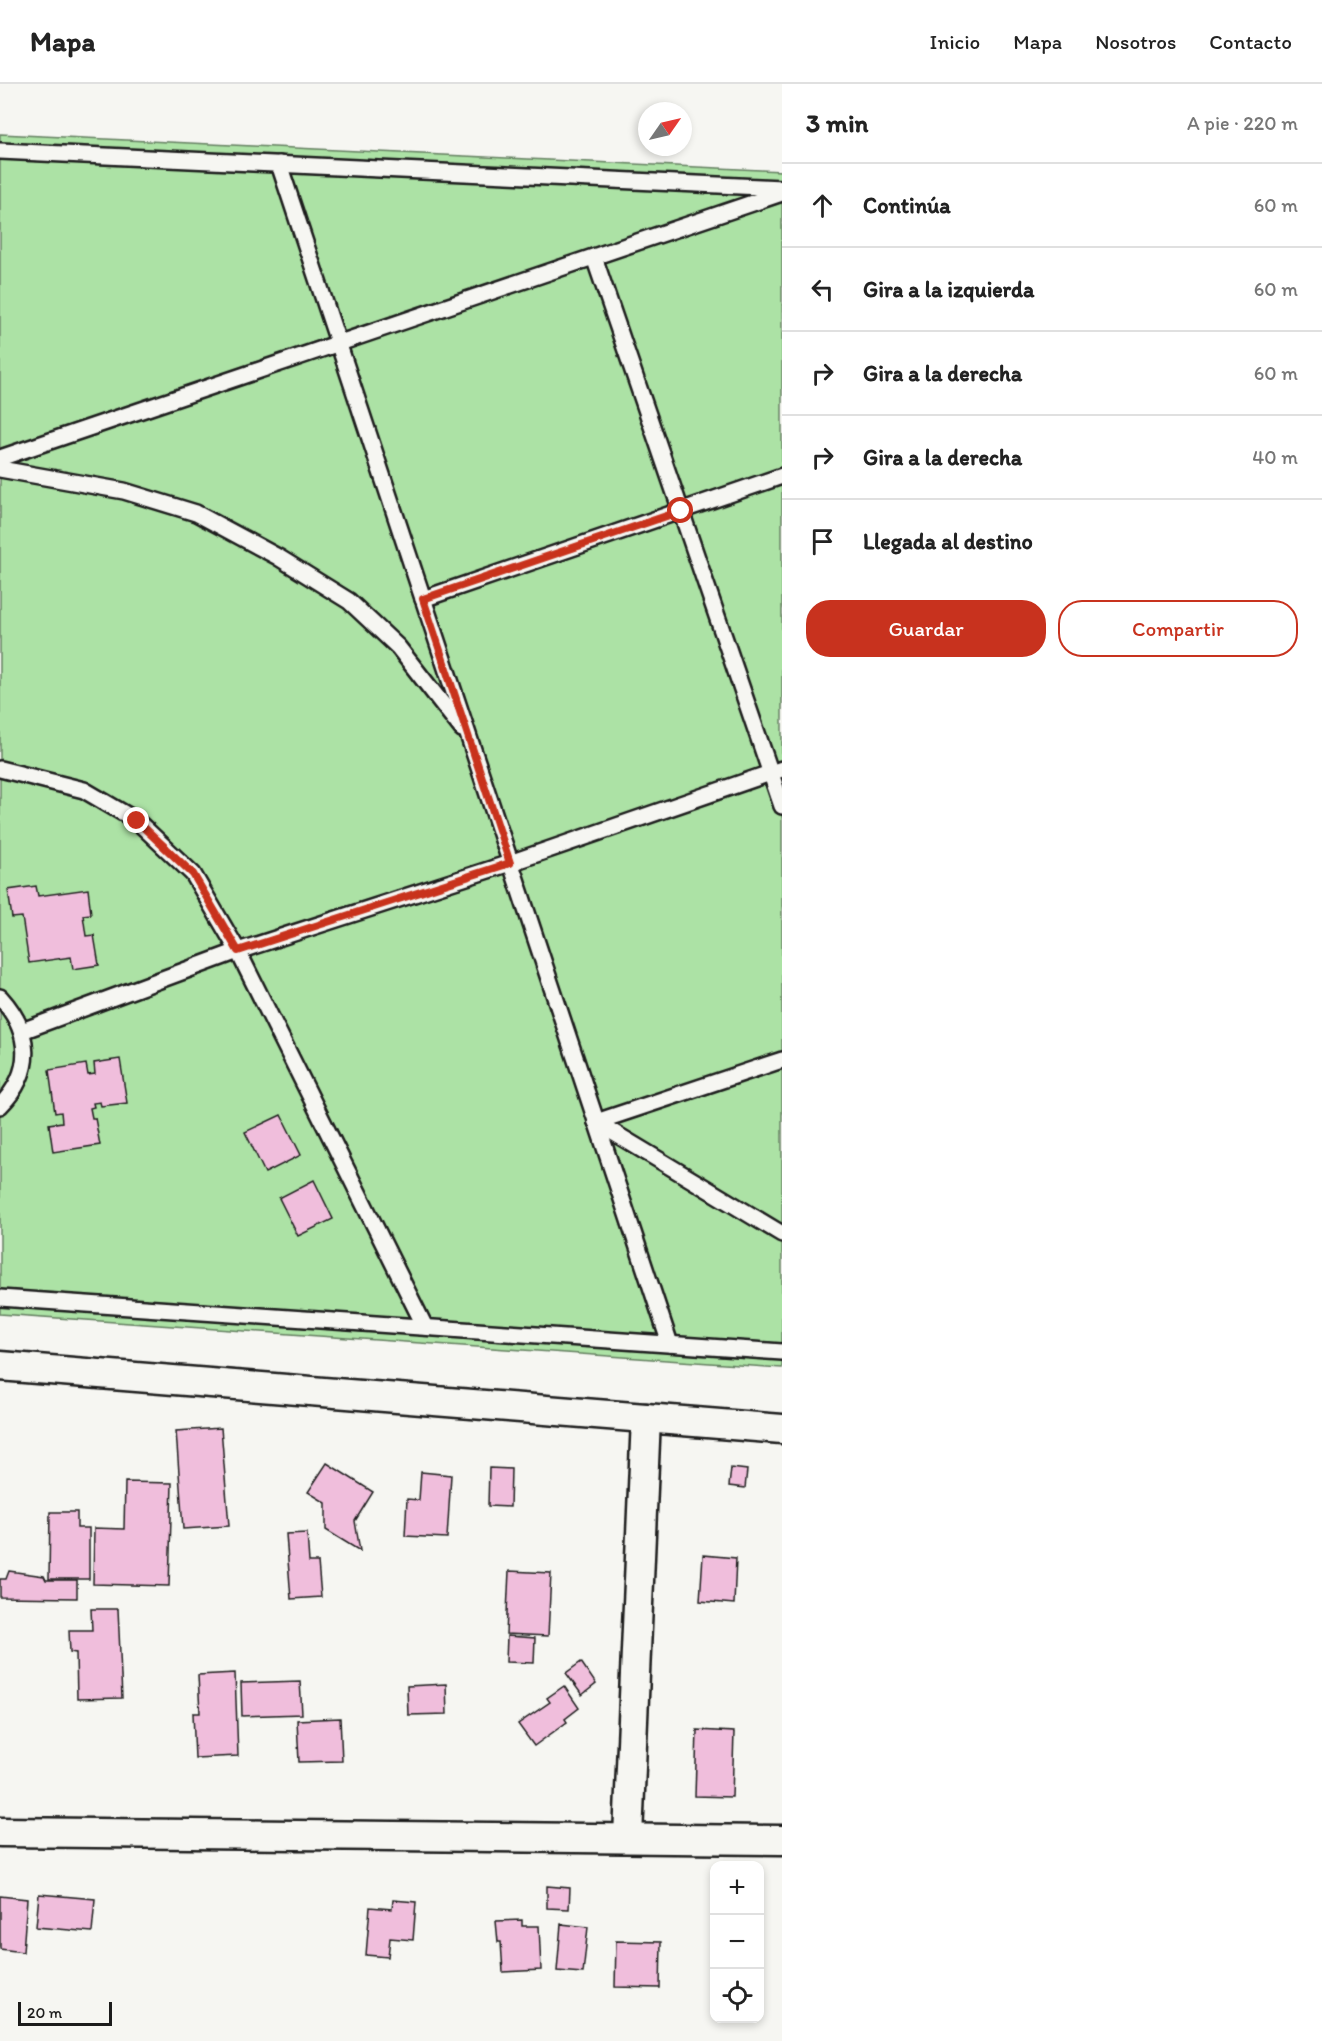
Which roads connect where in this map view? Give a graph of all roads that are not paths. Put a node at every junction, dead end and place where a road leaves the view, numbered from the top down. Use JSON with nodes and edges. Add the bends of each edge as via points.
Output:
{"nodes":[{"id":1,"x":0,"y":151,"type":"edge"},
{"id":2,"x":279,"y":164,"type":"junction"},
{"id":3,"x":782,"y":188,"type":"edge"},
{"id":4,"x":782,"y":193,"type":"edge"},
{"id":5,"x":594,"y":257,"type":"junction"},
{"id":6,"x":338,"y":344,"type":"junction"},
{"id":7,"x":0,"y":458,"type":"edge"},
{"id":8,"x":0,"y":469,"type":"edge"},
{"id":9,"x":782,"y":476,"type":"edge"},
{"id":10,"x":681,"y":511,"type":"junction"},
{"id":11,"x":423,"y":599,"type":"junction"},
{"id":12,"x":469,"y":738,"type":"junction"},
{"id":13,"x":0,"y":769,"type":"edge"},
{"id":14,"x":776,"y":771,"type":"edge"},
{"id":15,"x":782,"y":806,"type":"edge"},
{"id":16,"x":510,"y":863,"type":"junction"},
{"id":17,"x":238,"y":951,"type":"junction"},
{"id":18,"x":0,"y":997,"type":"edge"},
{"id":19,"x":22,"y":1031,"type":"junction"},
{"id":20,"x":782,"y":1060,"type":"edge"},
{"id":21,"x":0,"y":1106,"type":"edge"},
{"id":22,"x":596,"y":1122,"type":"junction"},
{"id":23,"x":782,"y":1234,"type":"edge"},
{"id":24,"x":0,"y":1298,"type":"edge"},
{"id":25,"x":425,"y":1327,"type":"junction"},
{"id":26,"x":670,"y":1344,"type":"junction"},
{"id":27,"x":782,"y":1352,"type":"edge"},
{"id":28,"x":0,"y":1366,"type":"edge"},
{"id":29,"x":646,"y":1418,"type":"junction"},
{"id":30,"x":782,"y":1429,"type":"edge"},
{"id":31,"x":0,"y":1832,"type":"edge"},
{"id":32,"x":628,"y":1837,"type":"junction"},
{"id":33,"x":782,"y":1840,"type":"edge"}],
"edges":[{"from":1,"to":2,"type":"lane"},
{"from":2,"to":3,"type":"lane"},
{"from":2,"to":6,"type":"lane"},
{"from":4,"to":5,"type":"lane"},
{"from":5,"to":6,"type":"lane"},
{"from":5,"to":10,"type":"lane"},
{"from":6,"to":7,"type":"lane"},
{"from":6,"to":11,"type":"lane"},
{"from":8,"to":12,"type":"lane","via":[[124,491],[196,513],[278,557],[349,601],[399,647]]},
{"from":9,"to":10,"type":"lane"},
{"from":10,"to":11,"type":"lane"},
{"from":10,"to":14,"type":"lane"},
{"from":11,"to":12,"type":"lane"},
{"from":12,"to":16,"type":"lane"},
{"from":13,"to":17,"type":"lane","via":[[84,790],[137,821],[193,874]]},
{"from":14,"to":15,"type":"lane"},
{"from":14,"to":16,"type":"lane"},
{"from":16,"to":17,"type":"lane"},
{"from":16,"to":22,"type":"lane"},
{"from":17,"to":19,"type":"lane"},
{"from":17,"to":25,"type":"lane"},
{"from":18,"to":19,"type":"lane","via":[[14,1012]]},
{"from":19,"to":21,"type":"lane","via":[[22,1072],[14,1090]]},
{"from":20,"to":22,"type":"lane"},
{"from":22,"to":23,"type":"lane"},
{"from":22,"to":26,"type":"lane"},
{"from":24,"to":25,"type":"lane"},
{"from":25,"to":26,"type":"lane"},
{"from":26,"to":27,"type":"lane"},
{"from":28,"to":29,"type":"street"},
{"from":29,"to":30,"type":"street"},
{"from":29,"to":32,"type":"street"},
{"from":31,"to":32,"type":"street"},
{"from":32,"to":33,"type":"street"}]}
